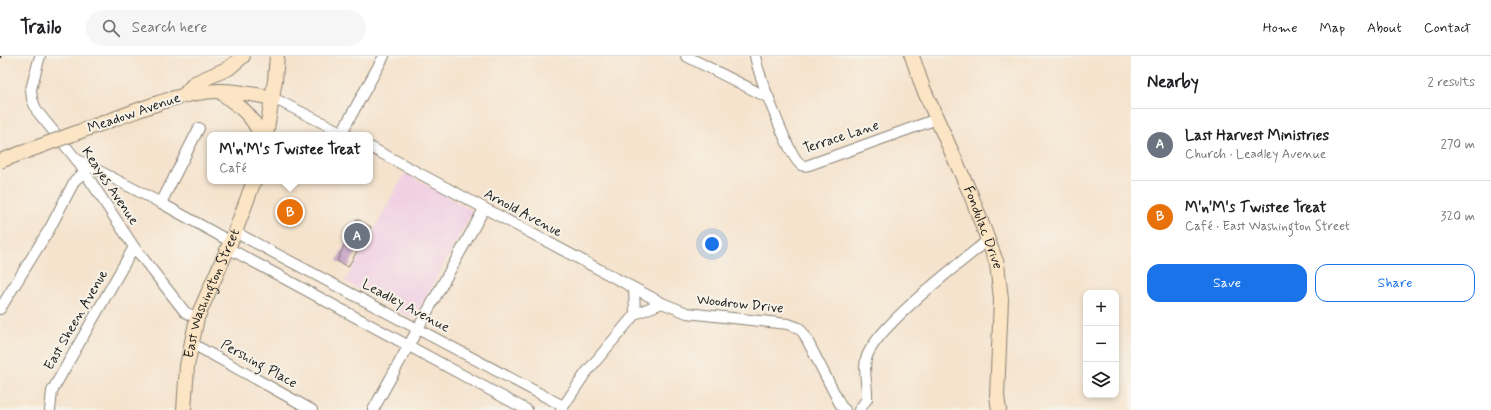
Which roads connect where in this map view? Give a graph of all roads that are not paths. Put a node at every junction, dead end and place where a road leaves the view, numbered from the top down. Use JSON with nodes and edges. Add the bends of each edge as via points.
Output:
{"nodes":[{"id":1,"x":40,"y":56,"type":"edge"},
{"id":2,"x":243,"y":56,"type":"edge"},
{"id":3,"x":277,"y":56,"type":"edge"},
{"id":4,"x":384,"y":56,"type":"edge"},
{"id":5,"x":686,"y":56,"type":"edge"},
{"id":6,"x":755,"y":56,"type":"edge"},
{"id":7,"x":912,"y":56,"type":"edge"},
{"id":8,"x":219,"y":91,"type":"junction"},
{"id":9,"x":184,"y":95,"type":"junction"},
{"id":10,"x":272,"y":98,"type":"junction"},
{"id":11,"x":769,"y":98,"type":"junction"},
{"id":12,"x":936,"y":119,"type":"junction"},
{"id":13,"x":199,"y":128,"type":"dead end"},
{"id":14,"x":259,"y":132,"type":"edge"},
{"id":15,"x":266,"y":132,"type":"edge"},
{"id":16,"x":341,"y":132,"type":"edge"},
{"id":17,"x":346,"y":132,"type":"edge"},
{"id":18,"x":373,"y":149,"type":"edge"},
{"id":19,"x":76,"y":159,"type":"junction"},
{"id":20,"x":0,"y":161,"type":"edge"},
{"id":21,"x":84,"y":173,"type":"junction"},
{"id":22,"x":253,"y":184,"type":"edge"},
{"id":23,"x":161,"y":203,"type":"junction"},
{"id":24,"x":484,"y":209,"type":"junction"},
{"id":25,"x":988,"y":240,"type":"junction"},
{"id":26,"x":231,"y":241,"type":"junction"},
{"id":27,"x":134,"y":246,"type":"junction"},
{"id":28,"x":634,"y":288,"type":"junction"},
{"id":29,"x":662,"y":303,"type":"junction"},
{"id":30,"x":0,"y":309,"type":"edge"},
{"id":31,"x":635,"y":314,"type":"junction"},
{"id":32,"x":197,"y":318,"type":"junction"},
{"id":33,"x":418,"y":328,"type":"junction"},
{"id":34,"x":191,"y":343,"type":"junction"},
{"id":35,"x":408,"y":346,"type":"junction"},
{"id":36,"x":562,"y":408,"type":"edge"},
{"id":37,"x":50,"y":410,"type":"edge"},
{"id":38,"x":184,"y":410,"type":"edge"},
{"id":39,"x":312,"y":410,"type":"edge"},
{"id":40,"x":373,"y":410,"type":"edge"},
{"id":41,"x":527,"y":410,"type":"edge"},
{"id":42,"x":845,"y":410,"type":"edge"},
{"id":43,"x":859,"y":410,"type":"edge"},
{"id":44,"x":999,"y":410,"type":"edge"}],
"edges":[{"from":1,"to":19,"type":"street","name":"Keayes Avenue","via":[[31,89],[32,99],[38,111]]},
{"from":2,"to":9,"type":"main road","via":[[226,70],[195,83]]},
{"from":3,"to":10,"type":"main road"},
{"from":4,"to":17,"type":"street"},
{"from":5,"to":11,"type":"street"},
{"from":6,"to":11,"type":"street","name":"Terrace Lane"},
{"from":7,"to":12,"type":"main road","name":"Fondulac Drive"},
{"from":8,"to":9,"type":"main road","name":"Meadow Avenue"},
{"from":8,"to":10,"type":"main road","name":"Meadow Avenue"},
{"from":8,"to":14,"type":"main road","via":[[244,110],[254,121]]},
{"from":9,"to":20,"type":"main road","name":"Meadow Avenue","bridge":true},
{"from":10,"to":15,"type":"main road"},
{"from":10,"to":16,"type":"street"},
{"from":11,"to":12,"type":"street","name":"Terrace Lane","via":[[796,160],[806,166]]},
{"from":12,"to":25,"type":"main road","name":"Fondulac Drive","via":[[971,195]]},
{"from":13,"to":23,"type":"street"},
{"from":18,"to":24,"type":"street","name":"Arnold Avenue"},
{"from":19,"to":21,"type":"street","name":"Keayes Avenue"},
{"from":19,"to":23,"type":"street","name":"Leadley Avenue"},
{"from":21,"to":27,"type":"street","name":"Keayes Avenue"},
{"from":21,"to":30,"type":"street","via":[[74,180],[50,228]]},
{"from":22,"to":26,"type":"main road","name":"East Washington Street"},
{"from":23,"to":26,"type":"street","name":"Leadley Avenue"},
{"from":24,"to":28,"type":"street","name":"Arnold Avenue"},
{"from":24,"to":33,"type":"street"},
{"from":25,"to":43,"type":"street","via":[[902,314],[874,342],[865,365],[867,399]]},
{"from":25,"to":44,"type":"main road","name":"Fondulac Drive","via":[[998,264],[1001,299],[997,396]]},
{"from":26,"to":32,"type":"main road","name":"East Washington Street"},
{"from":26,"to":33,"type":"street","name":"Leadley Avenue"},
{"from":26,"to":35,"type":"street","name":"Leadley Avenue"},
{"from":27,"to":32,"type":"street","name":"Keayes Avenue","via":[[185,312]]},
{"from":27,"to":37,"type":"street","name":"East Sheen Avenue","via":[[52,391]]},
{"from":28,"to":29,"type":"street","name":"Arnold Avenue"},
{"from":28,"to":31,"type":"street"},
{"from":29,"to":31,"type":"street"},
{"from":29,"to":42,"type":"street","name":"Woodrow Drive","via":[[687,313],[796,326],[804,334]]},
{"from":31,"to":36,"type":"street","via":[[585,374]]},
{"from":32,"to":34,"type":"main road","name":"East Washington Street"},
{"from":33,"to":35,"type":"street"},
{"from":33,"to":36,"type":"street","name":"Leadley Avenue"},
{"from":34,"to":38,"type":"main road","name":"East Washington Street"},
{"from":34,"to":39,"type":"street","name":"Pershing Place"},
{"from":35,"to":40,"type":"street"},
{"from":35,"to":41,"type":"street","name":"Leadley Avenue"}]}
